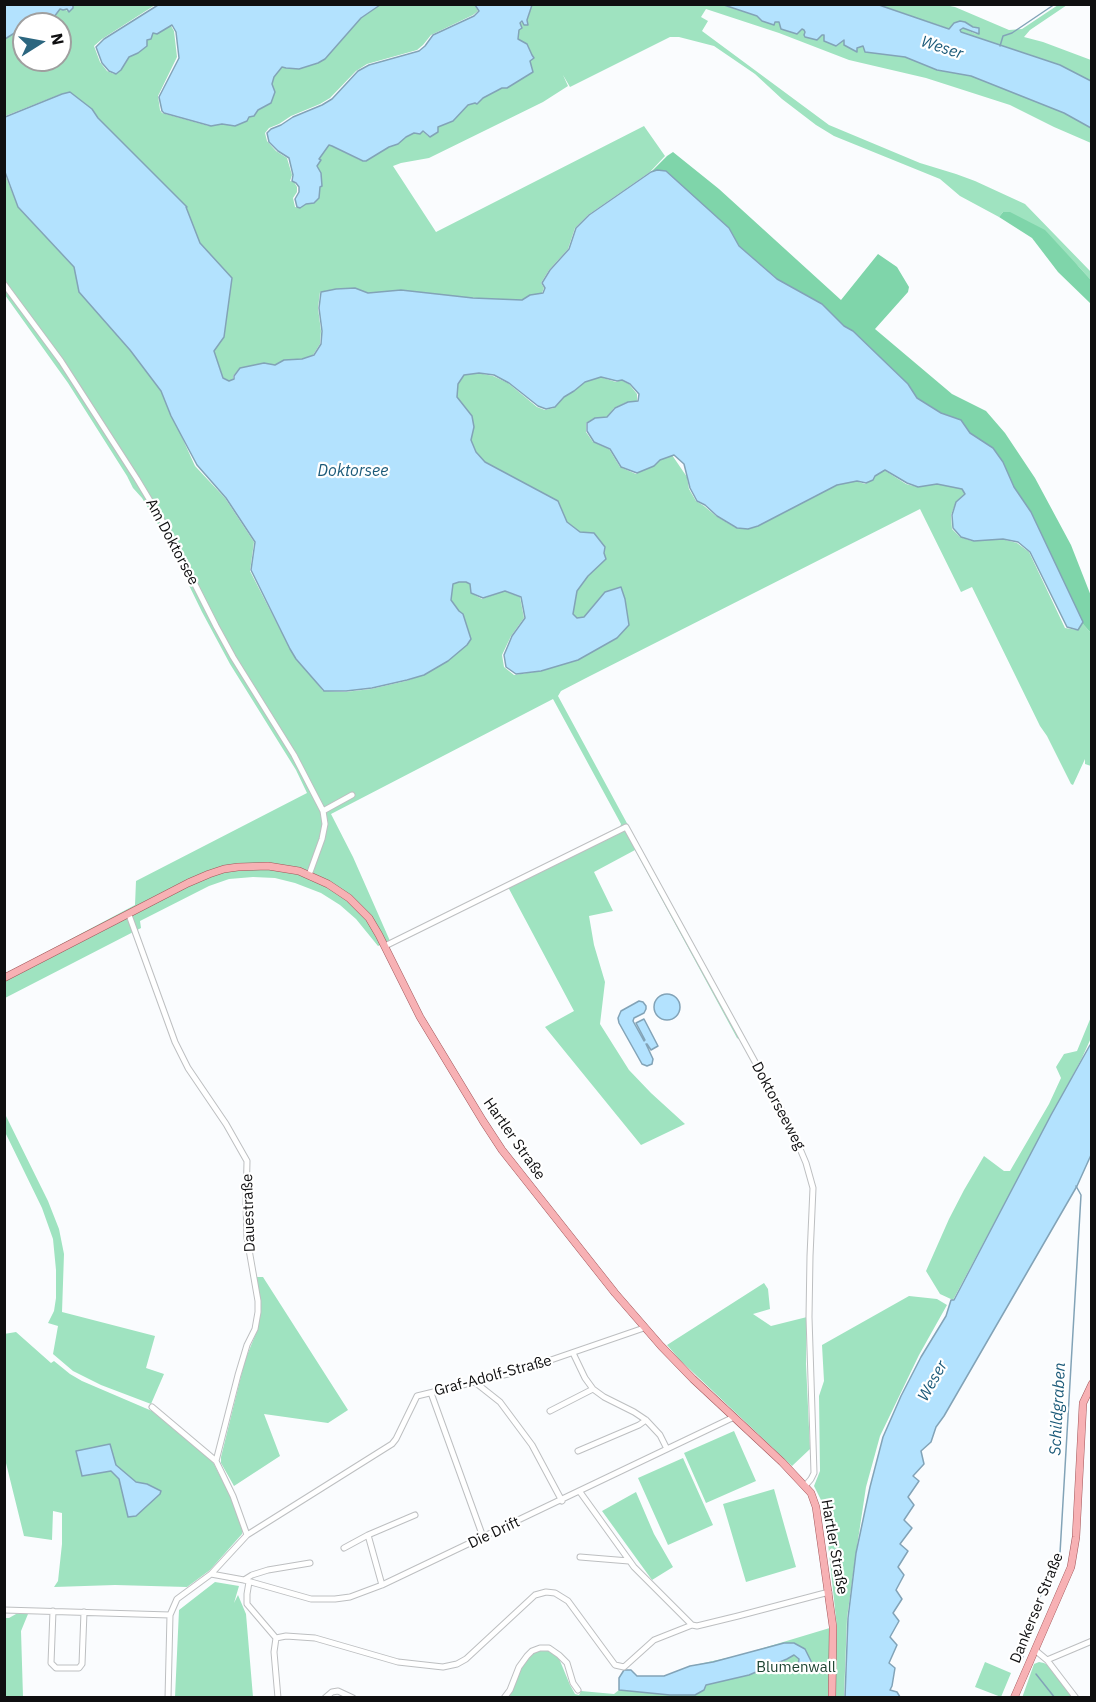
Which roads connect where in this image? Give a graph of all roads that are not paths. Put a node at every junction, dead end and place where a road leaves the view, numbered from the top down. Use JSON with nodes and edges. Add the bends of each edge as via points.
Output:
{"nodes":[{"id":1,"x":4,"y":284,"type":"edge"},
{"id":2,"x":352,"y":795,"type":"dead end"},
{"id":3,"x":323,"y":811,"type":"junction"},
{"id":4,"x":309,"y":875,"type":"junction"},
{"id":5,"x":129,"y":915,"type":"junction"},
{"id":6,"x":385,"y":946,"type":"junction"},
{"id":7,"x":4,"y":978,"type":"edge"},
{"id":8,"x":644,"y":1327,"type":"junction"},
{"id":9,"x":573,"y":1353,"type":"junction"},
{"id":10,"x":476,"y":1383,"type":"junction"},
{"id":11,"x":1092,"y":1384,"type":"edge"},
{"id":12,"x":593,"y":1389,"type":"junction"},
{"id":13,"x":431,"y":1393,"type":"junction"},
{"id":14,"x":152,"y":1407,"type":"dead end"},
{"id":15,"x":550,"y":1411,"type":"dead end"},
{"id":16,"x":734,"y":1417,"type":"junction"},
{"id":17,"x":646,"y":1420,"type":"junction"},
{"id":18,"x":667,"y":1449,"type":"junction"},
{"id":19,"x":578,"y":1451,"type":"dead end"},
{"id":20,"x":216,"y":1461,"type":"junction"},
{"id":21,"x":805,"y":1485,"type":"junction"},
{"id":22,"x":580,"y":1492,"type":"junction"},
{"id":23,"x":562,"y":1501,"type":"junction"},
{"id":24,"x":415,"y":1515,"type":"dead end"},
{"id":25,"x":247,"y":1535,"type":"junction"},
{"id":26,"x":368,"y":1535,"type":"junction"},
{"id":27,"x":483,"y":1538,"type":"junction"},
{"id":28,"x":344,"y":1548,"type":"dead end"},
{"id":29,"x":580,"y":1557,"type":"dead end"},
{"id":30,"x":629,"y":1561,"type":"junction"},
{"id":31,"x":310,"y":1563,"type":"dead end"},
{"id":32,"x":212,"y":1574,"type":"junction"},
{"id":33,"x":246,"y":1581,"type":"junction"},
{"id":34,"x":381,"y":1585,"type":"junction"},
{"id":35,"x":829,"y":1592,"type":"junction"},
{"id":36,"x":4,"y":1610,"type":"edge"},
{"id":37,"x":53,"y":1611,"type":"junction"},
{"id":38,"x":84,"y":1612,"type":"junction"},
{"id":39,"x":170,"y":1615,"type":"junction"},
{"id":40,"x":692,"y":1625,"type":"junction"},
{"id":41,"x":276,"y":1638,"type":"junction"},
{"id":42,"x":1092,"y":1641,"type":"edge"},
{"id":43,"x":1035,"y":1650,"type":"junction"},
{"id":44,"x":1047,"y":1660,"type":"junction"},
{"id":45,"x":578,"y":1690,"type":"dead end"},
{"id":46,"x":505,"y":1697,"type":"edge"},
{"id":47,"x":168,"y":1698,"type":"edge"},
{"id":48,"x":278,"y":1698,"type":"edge"},
{"id":49,"x":325,"y":1698,"type":"edge"},
{"id":50,"x":353,"y":1698,"type":"edge"},
{"id":51,"x":831,"y":1698,"type":"edge"},
{"id":52,"x":1014,"y":1698,"type":"edge"},
{"id":53,"x":1076,"y":1698,"type":"edge"}],
"edges":[{"from":1,"to":3,"type":"street","name":"Am Doktorsee","via":[[138,479],[221,637],[294,754]]},
{"from":2,"to":3,"type":"street"},
{"from":3,"to":4,"type":"street","via":[[324,831]]},
{"from":4,"to":5,"type":"main road","name":"Hartler Straße","via":[[268,866],[224,869],[188,883]]},
{"from":4,"to":6,"type":"main road","name":"Hartler Straße","via":[[349,898],[369,918]]},
{"from":5,"to":7,"type":"main road","name":"Hartler Straße"},
{"from":5,"to":20,"type":"street","name":"Dauestraße","via":[[175,1042],[247,1161],[247,1238],[258,1312]]},
{"from":6,"to":8,"type":"main road","name":"Hartler Straße","via":[[420,1017],[492,1135]]},
{"from":6,"to":21,"type":"street","name":"Doktorseeweg","via":[[626,827],[782,1111],[813,1188],[809,1317],[814,1473]]},
{"from":8,"to":9,"type":"street","name":"Graf-Adolf-Straße"},
{"from":8,"to":16,"type":"main road","name":"Hartler Straße"},
{"from":9,"to":10,"type":"street","name":"Graf-Adolf-Straße"},
{"from":9,"to":12,"type":"street"},
{"from":10,"to":13,"type":"street","name":"Graf-Adolf-Straße"},
{"from":10,"to":23,"type":"street","via":[[500,1402],[532,1445]]},
{"from":11,"to":43,"type":"main road","name":"Dankerser Straße","via":[[1083,1403],[1074,1554]]},
{"from":12,"to":15,"type":"street"},
{"from":12,"to":17,"type":"street"},
{"from":13,"to":25,"type":"street","name":"Graf-Adolf-Straße","via":[[417,1396],[392,1444]]},
{"from":13,"to":27,"type":"street"},
{"from":14,"to":20,"type":"street"},
{"from":16,"to":18,"type":"street","name":"Die Drift"},
{"from":16,"to":21,"type":"main road","name":"Hartler Straße"},
{"from":17,"to":18,"type":"street"},
{"from":17,"to":19,"type":"street"},
{"from":18,"to":22,"type":"street","name":"Die Drift"},
{"from":20,"to":25,"type":"street"},
{"from":21,"to":35,"type":"main road","name":"Hartler Straße","via":[[816,1507]]},
{"from":22,"to":23,"type":"street","name":"Die Drift"},
{"from":22,"to":30,"type":"street"},
{"from":23,"to":27,"type":"street","name":"Die Drift"},
{"from":24,"to":26,"type":"street"},
{"from":25,"to":32,"type":"street"},
{"from":26,"to":28,"type":"street"},
{"from":26,"to":34,"type":"street"},
{"from":27,"to":34,"type":"street","name":"Die Drift"},
{"from":29,"to":30,"type":"street"},
{"from":30,"to":40,"type":"street"},
{"from":31,"to":33,"type":"street","via":[[268,1570]]},
{"from":32,"to":33,"type":"street","name":"Die Drift"},
{"from":32,"to":39,"type":"street","via":[[177,1599]]},
{"from":33,"to":34,"type":"street","name":"Die Drift","via":[[311,1599],[350,1597]]},
{"from":33,"to":41,"type":"street","via":[[248,1604]]},
{"from":35,"to":40,"type":"street"},
{"from":35,"to":51,"type":"main road","name":"Hartler Straße","via":[[833,1628]]},
{"from":36,"to":37,"type":"street"},
{"from":37,"to":38,"type":"street"},
{"from":37,"to":38,"type":"street","via":[[51,1663],[56,1668],[79,1668],[82,1664]]},
{"from":38,"to":39,"type":"street"},
{"from":39,"to":47,"type":"street"},
{"from":40,"to":41,"type":"street","via":[[654,1640],[626,1666],[615,1665],[568,1602],[546,1592],[535,1595],[466,1659],[443,1667],[398,1662],[315,1638]]},
{"from":41,"to":48,"type":"street"},
{"from":42,"to":44,"type":"street"},
{"from":43,"to":44,"type":"street"},
{"from":43,"to":52,"type":"main road","name":"Dankerser Straße"},
{"from":44,"to":53,"type":"street"},
{"from":45,"to":46,"type":"street","via":[[559,1654],[540,1648],[526,1656]]},
{"from":49,"to":50,"type":"street","via":[[338,1691]]}]}
